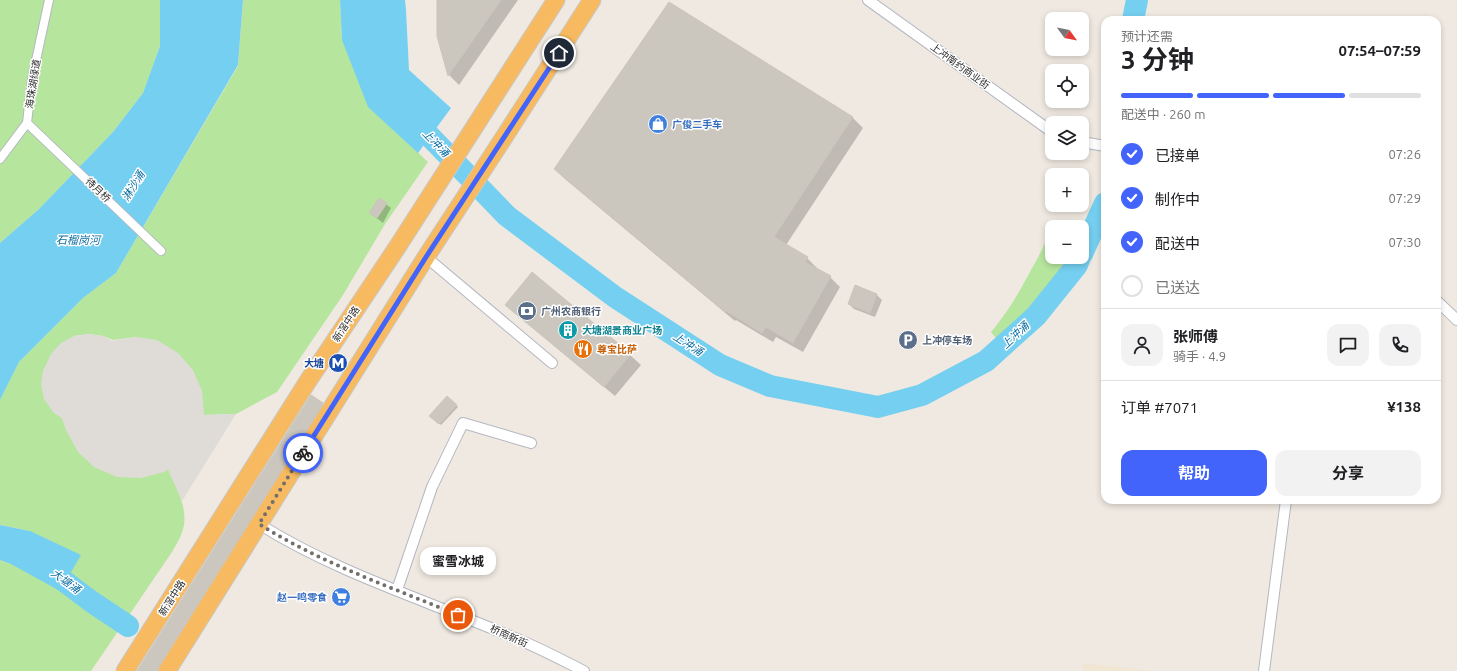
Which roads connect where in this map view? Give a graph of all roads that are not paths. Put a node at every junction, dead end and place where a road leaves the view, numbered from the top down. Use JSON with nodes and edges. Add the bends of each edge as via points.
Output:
{"nodes":[{"id":1,"x":48,"y":0,"type":"edge"},
{"id":2,"x":556,"y":0,"type":"edge"},
{"id":3,"x":592,"y":0,"type":"edge"},
{"id":4,"x":868,"y":0,"type":"edge"},
{"id":5,"x":27,"y":123,"type":"junction"},
{"id":6,"x":1045,"y":127,"type":"edge"},
{"id":7,"x":1089,"y":143,"type":"edge"},
{"id":8,"x":1101,"y":145,"type":"edge"},
{"id":9,"x":0,"y":159,"type":"edge"},
{"id":10,"x":162,"y":251,"type":"dead end"},
{"id":11,"x":426,"y":257,"type":"junction"},
{"id":12,"x":1441,"y":305,"type":"edge"},
{"id":13,"x":1457,"y":320,"type":"edge"},
{"id":14,"x":552,"y":363,"type":"dead end"},
{"id":15,"x":531,"y":443,"type":"dead end"},
{"id":16,"x":1285,"y":504,"type":"edge"},
{"id":17,"x":259,"y":524,"type":"junction"},
{"id":18,"x":397,"y":590,"type":"junction"},
{"id":19,"x":125,"y":671,"type":"edge"},
{"id":20,"x":167,"y":671,"type":"edge"},
{"id":21,"x":584,"y":671,"type":"edge"},
{"id":22,"x":1264,"y":671,"type":"edge"}],
"edges":[{"from":1,"to":5,"type":"street","name":"海珠湖绿道","via":[[32,79]]},
{"from":2,"to":19,"type":"highway","name":"新滘中路","via":[[308,381]]},
{"from":3,"to":11,"type":"highway"},
{"from":4,"to":6,"type":"street","name":"上冲南约商业街"},
{"from":5,"to":9,"type":"street","name":"海珠湖绿道"},
{"from":5,"to":10,"type":"street","name":"待月桥"},
{"from":7,"to":8,"type":"street"},
{"from":11,"to":14,"type":"street"},
{"from":11,"to":17,"type":"highway"},
{"from":12,"to":13,"type":"street"},
{"from":15,"to":18,"type":"street","via":[[463,423],[432,487]]},
{"from":16,"to":22,"type":"street"},
{"from":17,"to":18,"type":"street","name":"桥南新街","via":[[344,568]]},
{"from":17,"to":20,"type":"highway"},
{"from":18,"to":21,"type":"street","name":"桥南新街","via":[[511,636]]}]}
